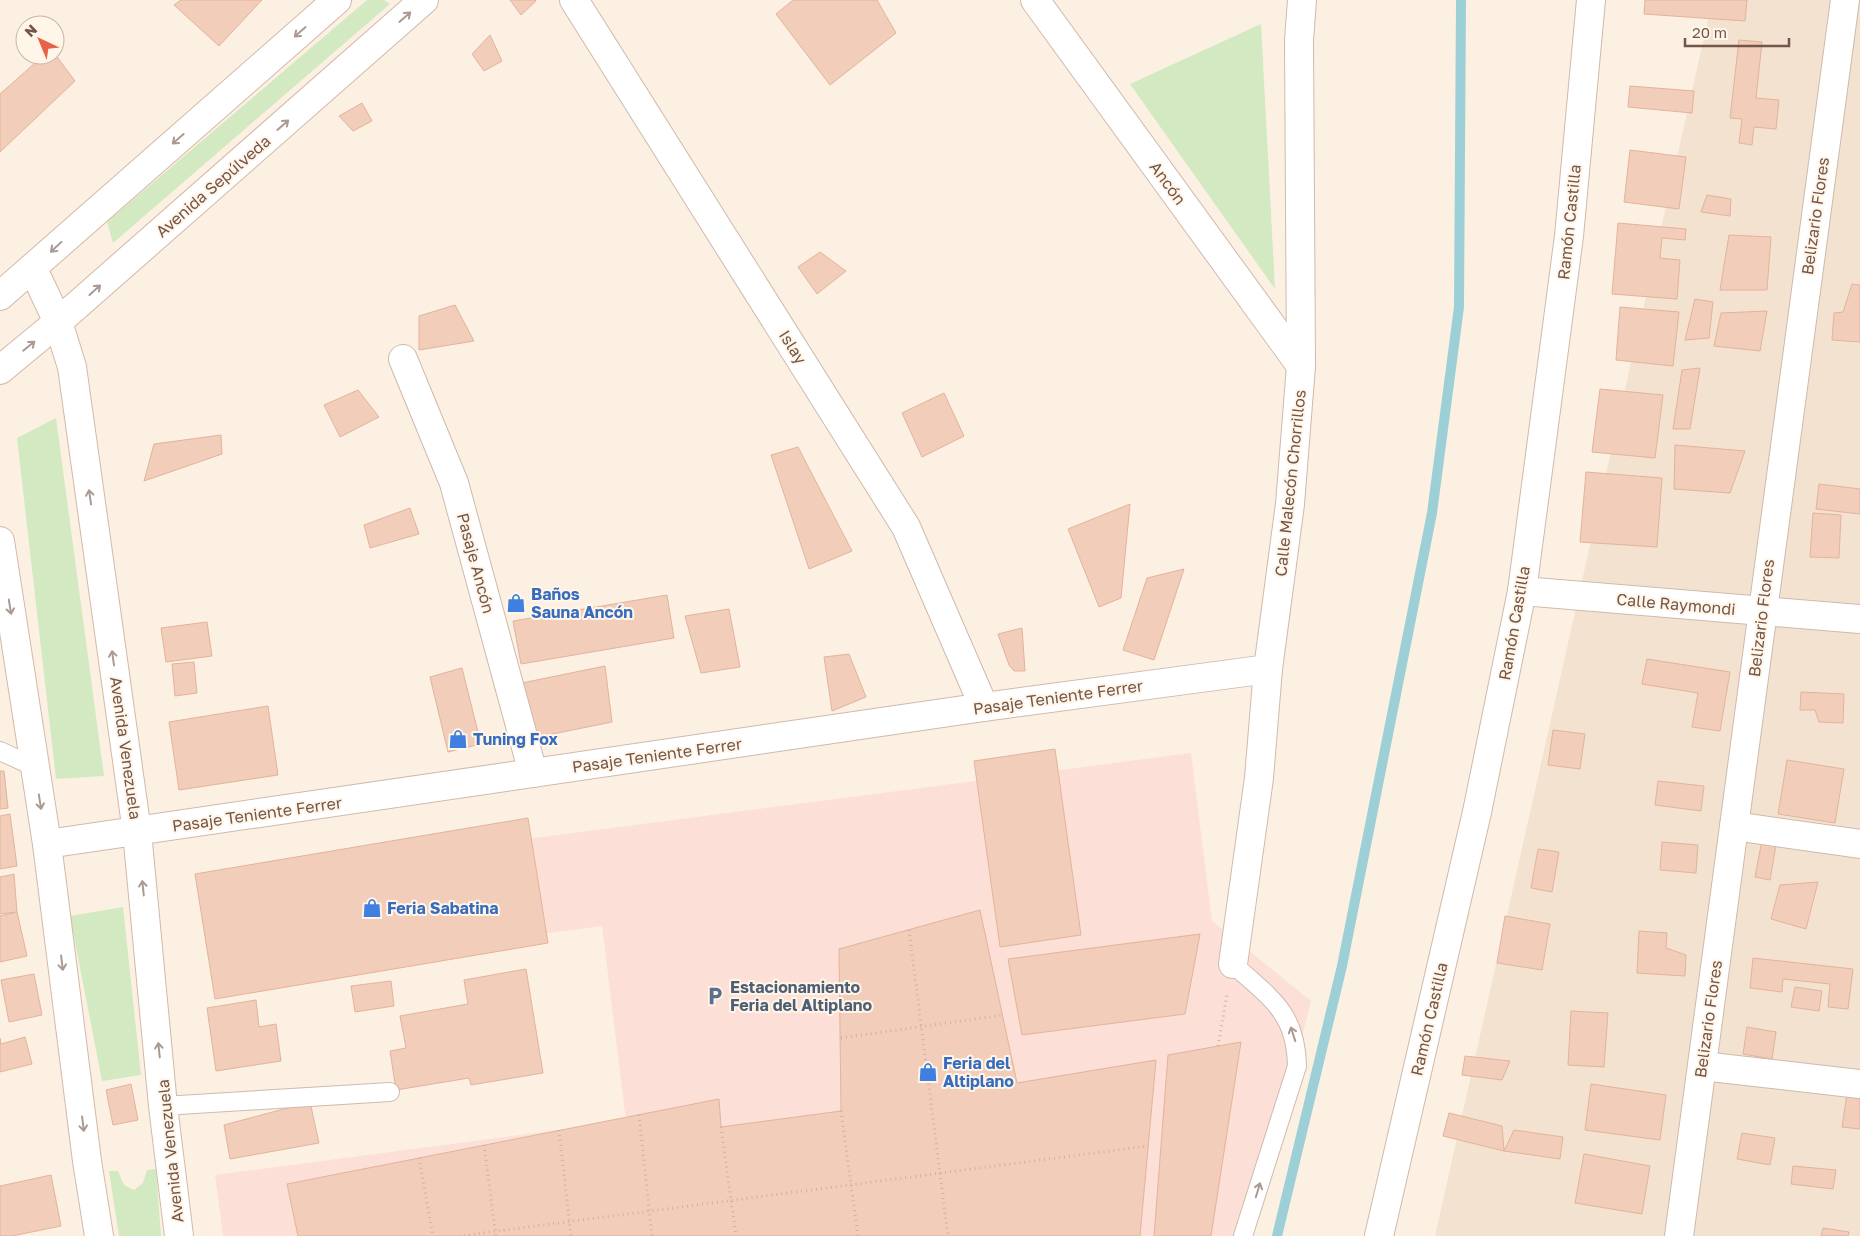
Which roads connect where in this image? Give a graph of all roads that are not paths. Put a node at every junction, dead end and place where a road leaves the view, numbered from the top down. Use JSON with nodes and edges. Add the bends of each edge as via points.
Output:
{"nodes":[{"id":1,"x":337,"y":0,"type":"edge"},
{"id":2,"x":424,"y":0,"type":"edge"},
{"id":3,"x":574,"y":0,"type":"edge"},
{"id":4,"x":1035,"y":0,"type":"edge"},
{"id":5,"x":1302,"y":0,"type":"edge"},
{"id":6,"x":1591,"y":0,"type":"edge"},
{"id":7,"x":1845,"y":0,"type":"edge"},
{"id":8,"x":33,"y":268,"type":"junction"},
{"id":9,"x":0,"y":296,"type":"edge"},
{"id":10,"x":58,"y":322,"type":"junction"},
{"id":11,"x":403,"y":359,"type":"dead end"},
{"id":12,"x":1301,"y":366,"type":"junction"},
{"id":13,"x":0,"y":370,"type":"edge"},
{"id":14,"x":0,"y":541,"type":"edge"},
{"id":15,"x":1522,"y":591,"type":"junction"},
{"id":16,"x":1762,"y":610,"type":"junction"},
{"id":17,"x":1860,"y":618,"type":"edge"},
{"id":18,"x":1268,"y":668,"type":"junction"},
{"id":19,"x":984,"y":708,"type":"junction"},
{"id":20,"x":0,"y":751,"type":"edge"},
{"id":21,"x":35,"y":767,"type":"junction"},
{"id":22,"x":533,"y":773,"type":"junction"},
{"id":23,"x":1734,"y":826,"type":"junction"},
{"id":24,"x":137,"y":832,"type":"junction"},
{"id":25,"x":47,"y":844,"type":"junction"},
{"id":26,"x":1860,"y":844,"type":"edge"},
{"id":27,"x":1233,"y":964,"type":"joint"},
{"id":28,"x":1702,"y":1066,"type":"junction"},
{"id":29,"x":1860,"y":1084,"type":"edge"},
{"id":30,"x":390,"y":1092,"type":"dead end"},
{"id":31,"x":164,"y":1106,"type":"junction"},
{"id":32,"x":99,"y":1236,"type":"edge"},
{"id":33,"x":180,"y":1236,"type":"edge"},
{"id":34,"x":1243,"y":1236,"type":"edge"},
{"id":35,"x":1379,"y":1236,"type":"edge"},
{"id":36,"x":1679,"y":1236,"type":"edge"}],
"edges":[{"from":1,"to":8,"type":"street","one_way":true},
{"from":10,"to":2,"type":"street","name":"Avenida Sepúlveda","one_way":true},
{"from":3,"to":19,"type":"street","name":"Islay","via":[[906,527]]},
{"from":4,"to":12,"type":"street","name":"Ancón"},
{"from":5,"to":12,"type":"street","name":"Calle Malecón Chorrillos","via":[[1299,40]]},
{"from":6,"to":15,"type":"street","name":"Ramón Castilla","via":[[1569,236]]},
{"from":7,"to":16,"type":"street","name":"Belizario Flores"},
{"from":8,"to":9,"type":"street"},
{"from":8,"to":10,"type":"street","name":"Avenida Venezuela"},
{"from":13,"to":10,"type":"street","name":"Avenida Sepúlveda","one_way":true},
{"from":24,"to":10,"type":"street","name":"Avenida Venezuela","one_way":true,"via":[[72,367]]},
{"from":11,"to":22,"type":"street","name":"Pasaje Ancón","via":[[454,483]]},
{"from":12,"to":18,"type":"street","name":"Calle Malecón Chorrillos","via":[[1290,504]]},
{"from":14,"to":21,"type":"street","one_way":true},
{"from":15,"to":16,"type":"street","name":"Calle Raymondi"},
{"from":15,"to":35,"type":"street","name":"Ramón Castilla","via":[[1477,812]]},
{"from":16,"to":17,"type":"street","name":"Calle Raymondi"},
{"from":16,"to":23,"type":"street","name":"Belizario Flores"},
{"from":18,"to":19,"type":"street","name":"Pasaje Teniente Ferrer"},
{"from":18,"to":27,"type":"street","name":"Calle Malecón Chorrillos","via":[[1259,778]]},
{"from":19,"to":22,"type":"street","name":"Pasaje Teniente Ferrer"},
{"from":20,"to":21,"type":"lane"},
{"from":21,"to":25,"type":"street","one_way":true},
{"from":22,"to":24,"type":"street","name":"Pasaje Teniente Ferrer"},
{"from":23,"to":26,"type":"street"},
{"from":23,"to":28,"type":"street","name":"Belizario Flores"},
{"from":24,"to":25,"type":"street","name":"Pasaje Teniente Ferrer"},
{"from":31,"to":24,"type":"street","name":"Avenida Venezuela","one_way":true},
{"from":25,"to":32,"type":"street","one_way":true},
{"from":34,"to":27,"type":"lane","one_way":true,"via":[[1297,1066],[1296,1044],[1290,1023],[1278,1005]]},
{"from":28,"to":29,"type":"street"},
{"from":28,"to":36,"type":"street","name":"Belizario Flores"},
{"from":30,"to":31,"type":"lane"},
{"from":31,"to":33,"type":"street","name":"Avenida Venezuela"}]}
